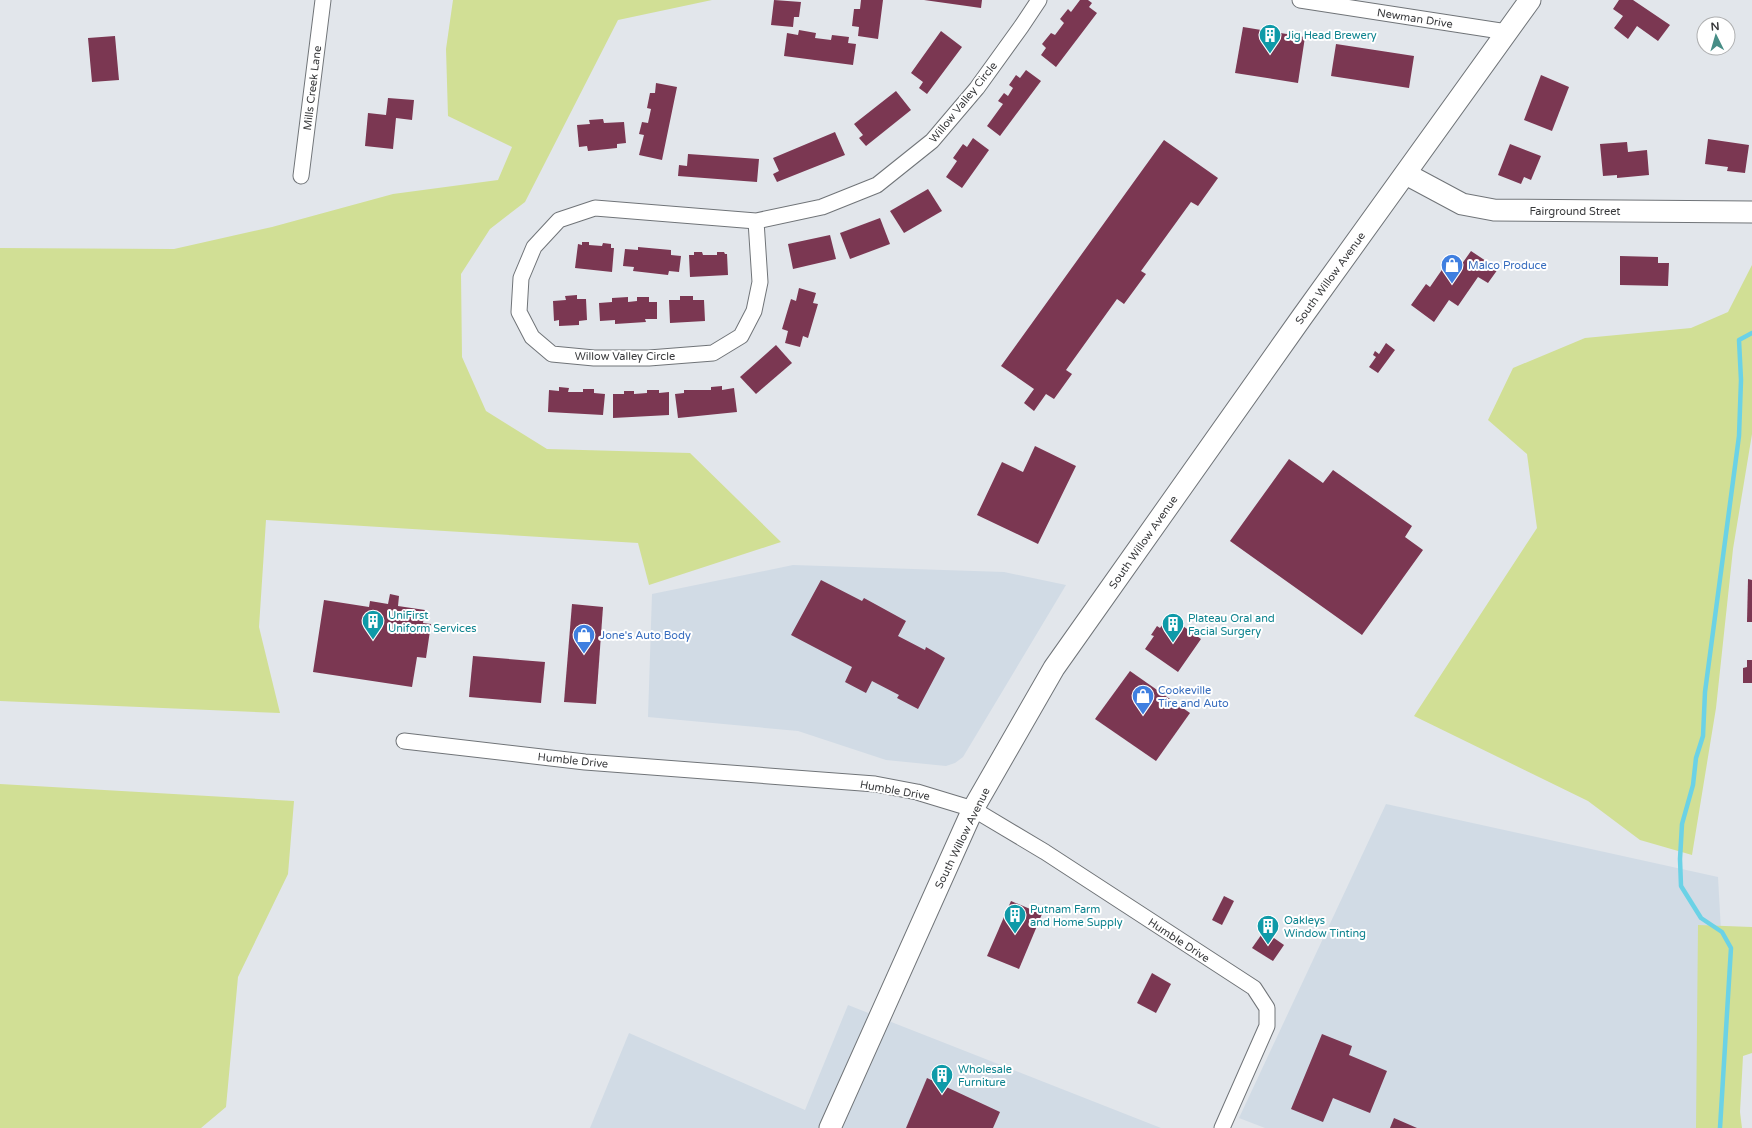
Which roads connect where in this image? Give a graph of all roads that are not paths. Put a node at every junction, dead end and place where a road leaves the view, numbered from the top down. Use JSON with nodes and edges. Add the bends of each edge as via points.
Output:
{"nodes":[{"id":1,"x":323,"y":0,"type":"edge"},
{"id":2,"x":1039,"y":0,"type":"edge"},
{"id":3,"x":1300,"y":0,"type":"edge"},
{"id":4,"x":1530,"y":0,"type":"edge"},
{"id":5,"x":1507,"y":32,"type":"junction"},
{"id":6,"x":1406,"y":174,"type":"junction"},
{"id":7,"x":301,"y":176,"type":"dead end"},
{"id":8,"x":1752,"y":212,"type":"edge"},
{"id":9,"x":756,"y":222,"type":"junction"},
{"id":10,"x":404,"y":741,"type":"dead end"},
{"id":11,"x":973,"y":809,"type":"junction"},
{"id":12,"x":830,"y":1128,"type":"edge"},
{"id":13,"x":1222,"y":1128,"type":"edge"}],
"edges":[{"from":1,"to":7,"type":"street","name":"Mills Creek Lane"},
{"from":2,"to":9,"type":"street","name":"Willow Valley Circle","via":[[977,88],[932,141],[877,185],[822,207]]},
{"from":3,"to":5,"type":"street","name":"Newman Drive"},
{"from":4,"to":5,"type":"main road","name":"South Willow Avenue"},
{"from":5,"to":6,"type":"main road","name":"South Willow Avenue"},
{"from":6,"to":8,"type":"main road","name":"Fairground Street","via":[[1462,204],[1494,210]]},
{"from":6,"to":11,"type":"main road","name":"South Willow Avenue","via":[[1054,668]]},
{"from":9,"to":9,"type":"street","name":"Willow Valley Circle","via":[[595,208],[559,220],[534,247],[521,278],[519,312],[532,337],[552,354],[594,358],[649,358],[713,353],[741,336],[754,310],[760,282]]},
{"from":10,"to":11,"type":"street","name":"Humble Drive","via":[[585,762],[875,784],[917,792]]},
{"from":11,"to":12,"type":"main road","name":"South Willow Avenue"},
{"from":11,"to":13,"type":"street","name":"Humble Drive","via":[[1045,852],[1254,988],[1267,1008],[1267,1026]]}]}
